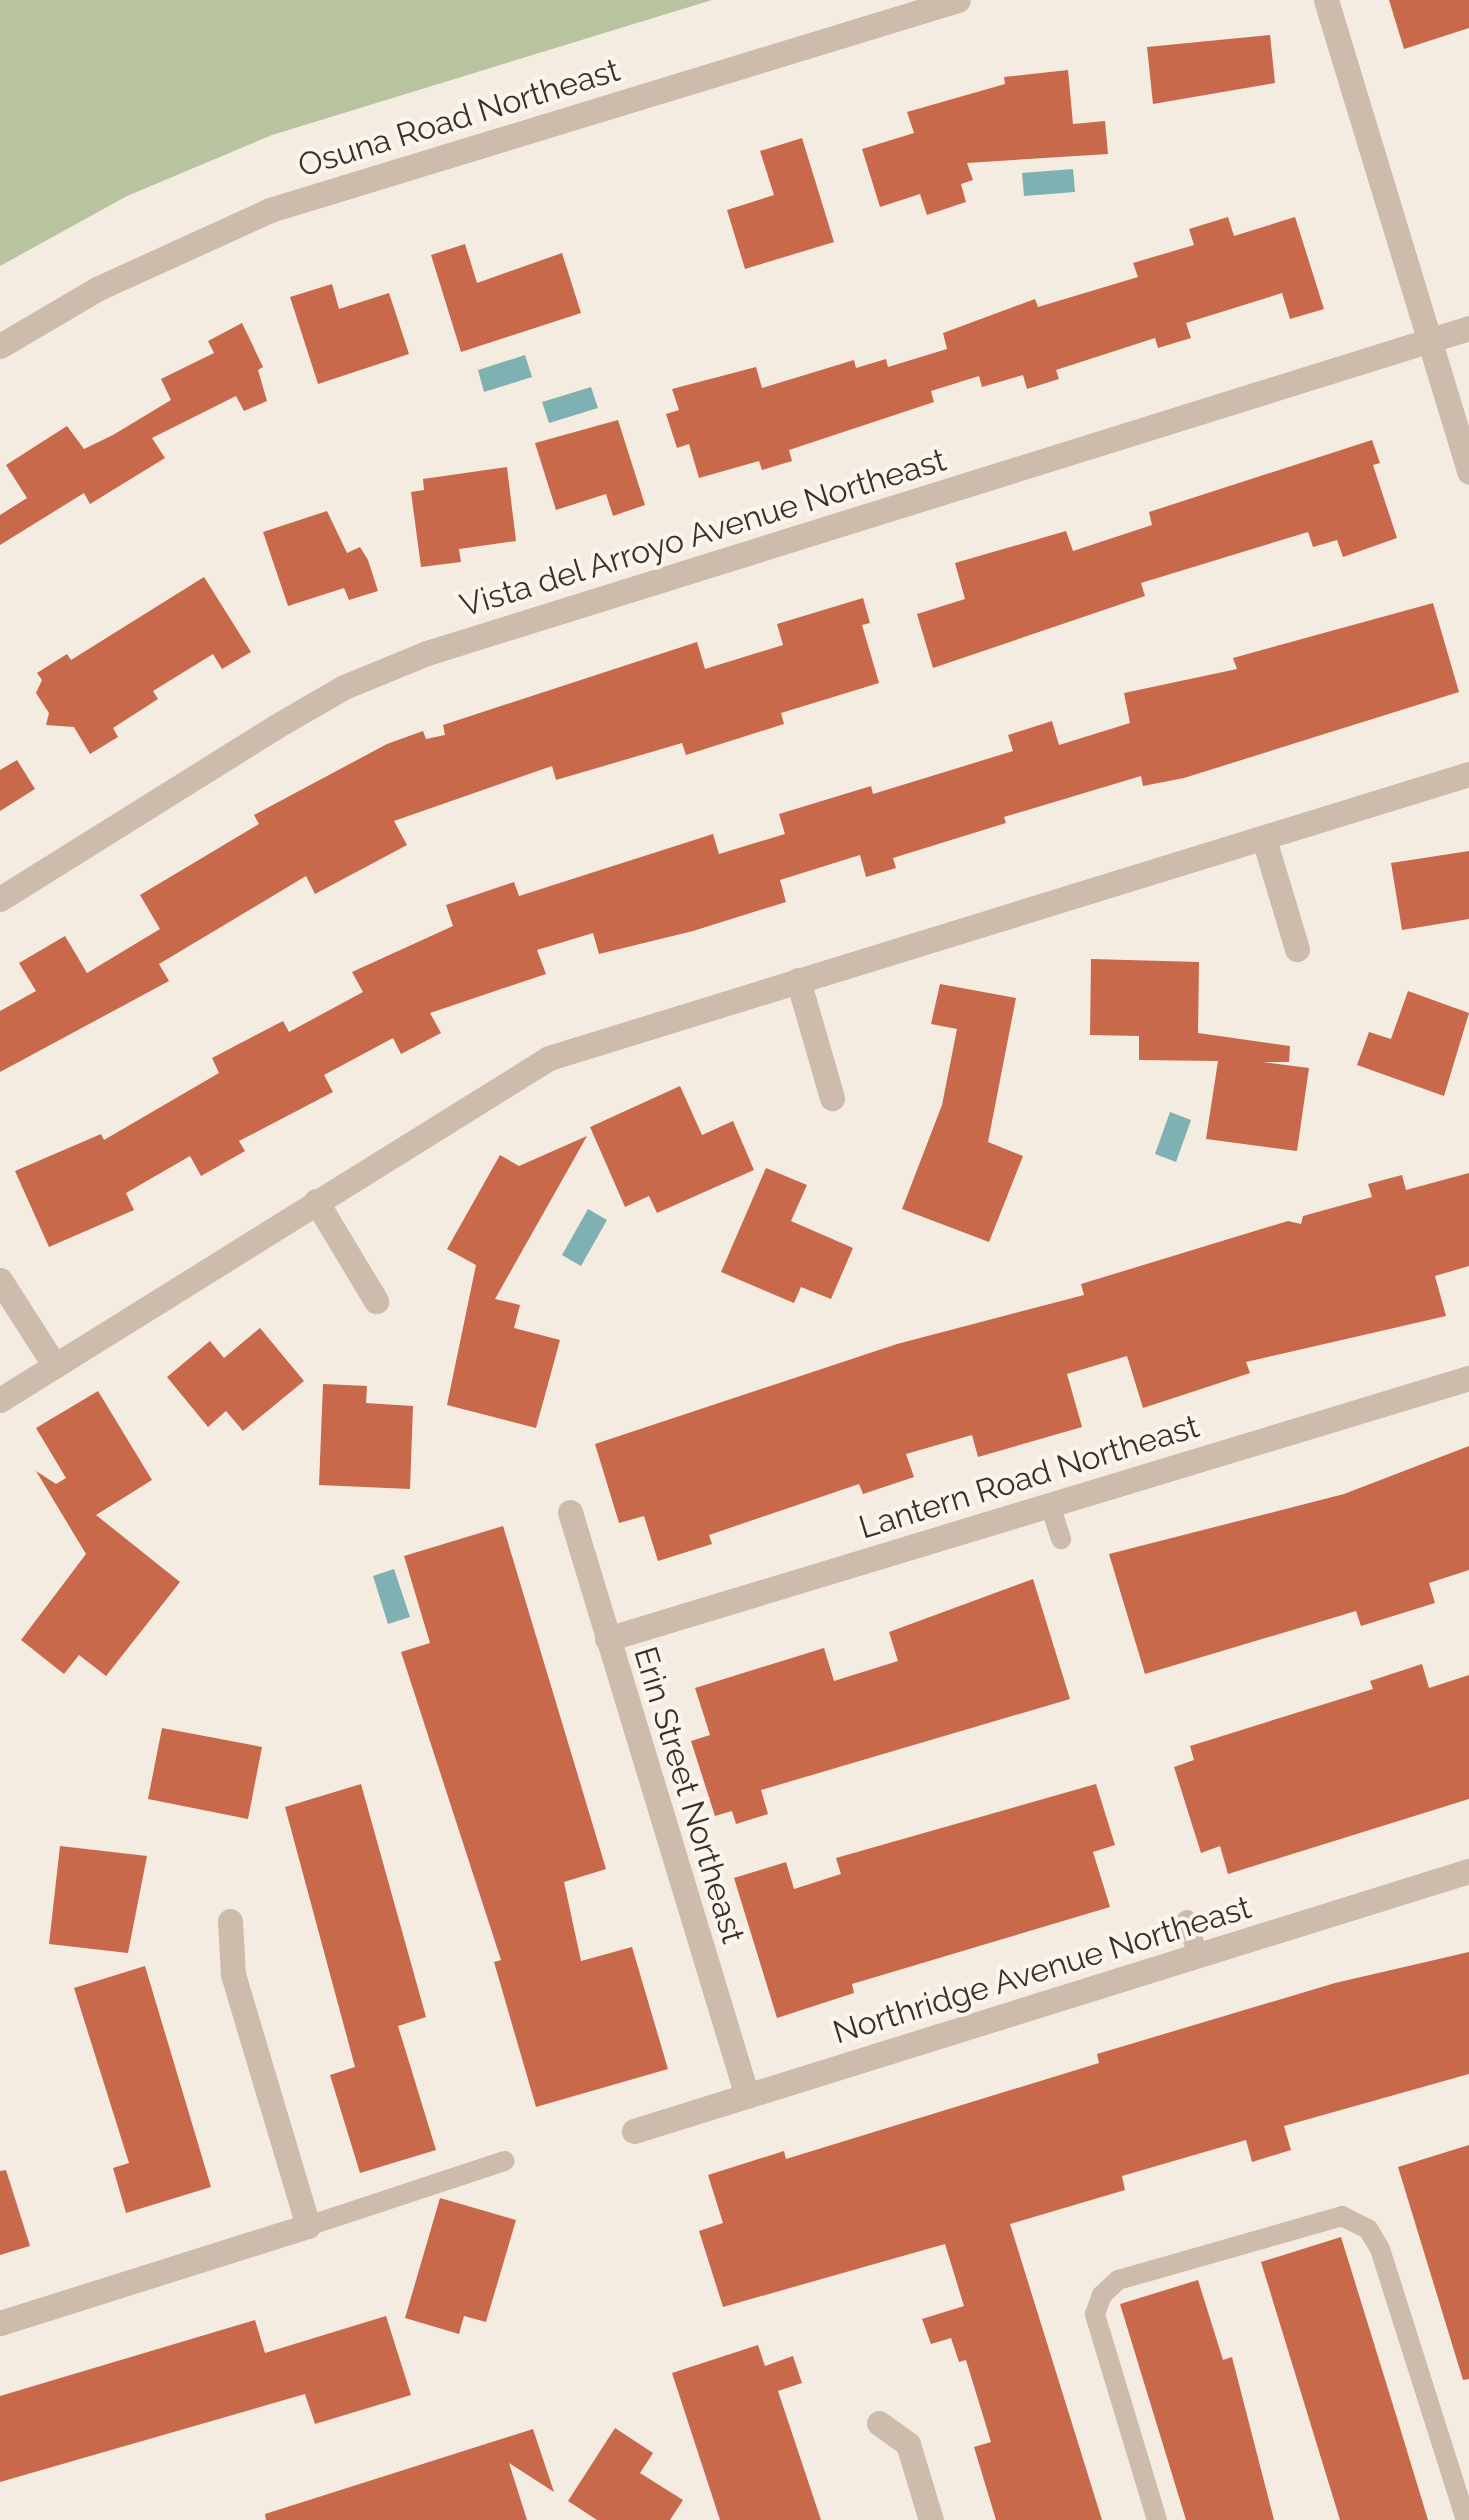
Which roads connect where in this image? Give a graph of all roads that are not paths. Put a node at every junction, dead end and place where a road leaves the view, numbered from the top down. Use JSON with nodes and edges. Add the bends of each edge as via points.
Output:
{"nodes":[{"id":1,"x":958,"y":0,"type":"edge"},
{"id":2,"x":1326,"y":0,"type":"edge"},
{"id":3,"x":1469,"y":328,"type":"edge"},
{"id":4,"x":1429,"y":340,"type":"junction"},
{"id":5,"x":0,"y":346,"type":"edge"},
{"id":6,"x":1469,"y":472,"type":"edge"},
{"id":7,"x":1469,"y":774,"type":"edge"},
{"id":8,"x":1264,"y":838,"type":"junction"},
{"id":9,"x":0,"y":899,"type":"edge"},
{"id":10,"x":1297,"y":949,"type":"dead end"},
{"id":11,"x":798,"y":980,"type":"junction"},
{"id":12,"x":832,"y":1098,"type":"dead end"},
{"id":13,"x":316,"y":1201,"type":"junction"},
{"id":14,"x":0,"y":1280,"type":"edge"},
{"id":15,"x":376,"y":1301,"type":"dead end"},
{"id":16,"x":55,"y":1366,"type":"junction"},
{"id":17,"x":1469,"y":1378,"type":"edge"},
{"id":18,"x":0,"y":1400,"type":"edge"},
{"id":19,"x":1050,"y":1505,"type":"junction"},
{"id":20,"x":570,"y":1512,"type":"dead end"},
{"id":21,"x":1060,"y":1540,"type":"dead end"},
{"id":22,"x":608,"y":1639,"type":"junction"},
{"id":23,"x":1469,"y":1871,"type":"edge"},
{"id":24,"x":230,"y":1920,"type":"dead end"},
{"id":25,"x":1188,"y":1920,"type":"dead end"},
{"id":26,"x":1198,"y":1957,"type":"junction"},
{"id":27,"x":747,"y":2096,"type":"junction"},
{"id":28,"x":634,"y":2131,"type":"dead end"},
{"id":29,"x":505,"y":2162,"type":"dead end"},
{"id":30,"x":308,"y":2226,"type":"junction"},
{"id":31,"x":0,"y":2323,"type":"edge"},
{"id":32,"x":879,"y":2423,"type":"dead end"},
{"id":33,"x":931,"y":2520,"type":"edge"},
{"id":34,"x":1157,"y":2520,"type":"edge"},
{"id":35,"x":1466,"y":2520,"type":"edge"}],
"edges":[{"from":1,"to":5,"type":"street","name":"Osuna Road Northeast","via":[[270,210],[98,288]]},
{"from":2,"to":4,"type":"street"},
{"from":3,"to":4,"type":"street","name":"Vista del Arroyo Avenue Northeast"},
{"from":4,"to":6,"type":"street"},
{"from":4,"to":9,"type":"street","name":"Vista del Arroyo Avenue Northeast","via":[[428,653],[344,687],[275,726]]},
{"from":7,"to":8,"type":"street"},
{"from":8,"to":10,"type":"street"},
{"from":8,"to":11,"type":"street"},
{"from":11,"to":12,"type":"street"},
{"from":11,"to":13,"type":"street","via":[[549,1058]]},
{"from":13,"to":15,"type":"street"},
{"from":13,"to":16,"type":"street"},
{"from":14,"to":16,"type":"street"},
{"from":16,"to":18,"type":"street"},
{"from":17,"to":19,"type":"street","name":"Lantern Road Northeast"},
{"from":19,"to":21,"type":"lane"},
{"from":19,"to":22,"type":"street","name":"Lantern Road Northeast"},
{"from":20,"to":22,"type":"street","name":"Erin Street Northeast"},
{"from":22,"to":27,"type":"street","name":"Erin Street Northeast"},
{"from":23,"to":26,"type":"street","name":"Northridge Avenue Northeast"},
{"from":24,"to":30,"type":"street","via":[[233,1975]]},
{"from":25,"to":26,"type":"lane"},
{"from":26,"to":27,"type":"street","name":"Northridge Avenue Northeast"},
{"from":27,"to":28,"type":"street","name":"Northridge Avenue Northeast"},
{"from":29,"to":30,"type":"lane"},
{"from":30,"to":31,"type":"street"},
{"from":32,"to":33,"type":"street","via":[[908,2444]]},
{"from":34,"to":35,"type":"lane","via":[[1095,2314],[1102,2295],[1118,2280],[1342,2216],[1368,2229],[1380,2249]]}]}
